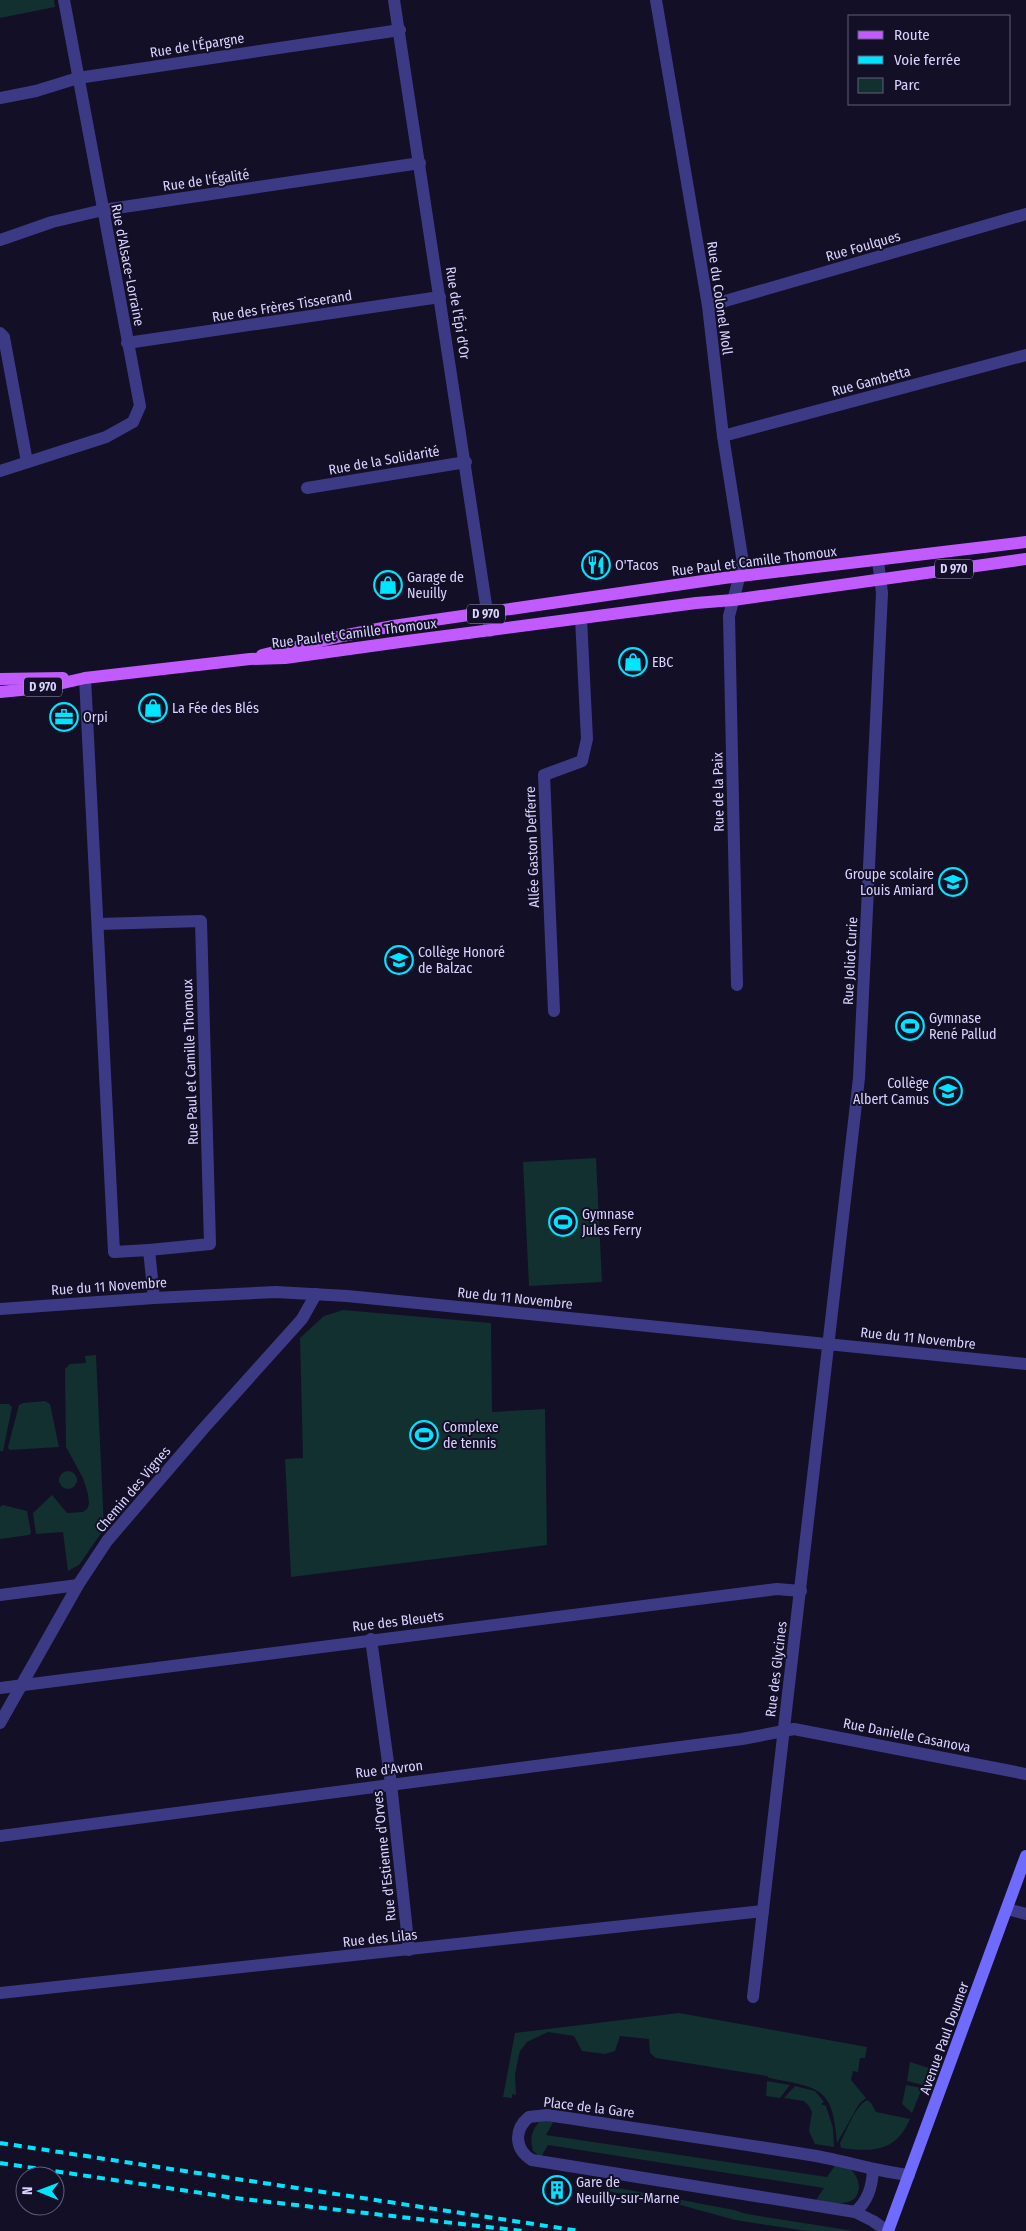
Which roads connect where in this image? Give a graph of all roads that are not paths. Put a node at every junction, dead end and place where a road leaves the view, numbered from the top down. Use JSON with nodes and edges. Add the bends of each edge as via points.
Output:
{"nodes":[{"id":1,"x":64,"y":0,"type":"edge"},
{"id":2,"x":394,"y":0,"type":"edge"},
{"id":3,"x":656,"y":0,"type":"edge"},
{"id":4,"x":400,"y":30,"type":"junction"},
{"id":5,"x":78,"y":78,"type":"junction"},
{"id":6,"x":0,"y":98,"type":"edge"},
{"id":7,"x":420,"y":164,"type":"junction"},
{"id":8,"x":103,"y":210,"type":"junction"},
{"id":9,"x":1026,"y":214,"type":"edge"},
{"id":10,"x":0,"y":240,"type":"edge"},
{"id":11,"x":440,"y":297,"type":"junction"},
{"id":12,"x":708,"y":306,"type":"junction"},
{"id":13,"x":0,"y":333,"type":"edge"},
{"id":14,"x":128,"y":344,"type":"junction"},
{"id":15,"x":1026,"y":355,"type":"edge"},
{"id":16,"x":723,"y":436,"type":"junction"},
{"id":17,"x":27,"y":462,"type":"junction"},
{"id":18,"x":466,"y":462,"type":"junction"},
{"id":19,"x":0,"y":471,"type":"edge"},
{"id":20,"x":307,"y":488,"type":"dead end"},
{"id":21,"x":1026,"y":542,"type":"edge"},
{"id":22,"x":1026,"y":559,"type":"edge"},
{"id":23,"x":878,"y":561,"type":"junction"},
{"id":24,"x":738,"y":577,"type":"junction"},
{"id":25,"x":881,"y":578,"type":"junction"},
{"id":26,"x":734,"y":600,"type":"junction"},
{"id":27,"x":488,"y":613,"type":"junction"},
{"id":28,"x":581,"y":618,"type":"junction"},
{"id":29,"x":490,"y":631,"type":"junction"},
{"id":30,"x":250,"y":659,"type":"junction"},
{"id":31,"x":85,"y":678,"type":"junction"},
{"id":32,"x":0,"y":679,"type":"edge"},
{"id":33,"x":0,"y":692,"type":"edge"},
{"id":34,"x":99,"y":924,"type":"junction"},
{"id":35,"x":736,"y":985,"type":"dead end"},
{"id":36,"x":554,"y":1011,"type":"dead end"},
{"id":37,"x":150,"y":1250,"type":"junction"},
{"id":38,"x":316,"y":1294,"type":"junction"},
{"id":39,"x":154,"y":1298,"type":"junction"},
{"id":40,"x":0,"y":1309,"type":"edge"},
{"id":41,"x":830,"y":1345,"type":"junction"},
{"id":42,"x":1026,"y":1364,"type":"edge"},
{"id":43,"x":78,"y":1585,"type":"junction"},
{"id":44,"x":801,"y":1591,"type":"junction"},
{"id":45,"x":0,"y":1595,"type":"edge"},
{"id":46,"x":372,"y":1639,"type":"junction"},
{"id":47,"x":22,"y":1686,"type":"junction"},
{"id":48,"x":0,"y":1688,"type":"edge"},
{"id":49,"x":0,"y":1723,"type":"edge"},
{"id":50,"x":782,"y":1731,"type":"junction"},
{"id":51,"x":1026,"y":1774,"type":"edge"},
{"id":52,"x":391,"y":1784,"type":"junction"},
{"id":53,"x":0,"y":1836,"type":"edge"},
{"id":54,"x":1026,"y":1856,"type":"edge"},
{"id":55,"x":1007,"y":1909,"type":"junction"},
{"id":56,"x":763,"y":1912,"type":"junction"},
{"id":57,"x":1026,"y":1914,"type":"edge"},
{"id":58,"x":409,"y":1950,"type":"junction"},
{"id":59,"x":0,"y":1993,"type":"edge"},
{"id":60,"x":753,"y":1997,"type":"dead end"},
{"id":61,"x":873,"y":2170,"type":"junction"},
{"id":62,"x":908,"y":2175,"type":"junction"},
{"id":63,"x":855,"y":2212,"type":"junction"},
{"id":64,"x":888,"y":2231,"type":"edge"}],
"edges":[{"from":1,"to":5,"type":"street","name":"Rue d'Alsace-Lorraine"},
{"from":2,"to":4,"type":"street","name":"Rue de l'Épi d'Or"},
{"from":3,"to":12,"type":"street","name":"Rue du Colonel Moll"},
{"from":4,"to":5,"type":"street","name":"Rue de l'Épargne"},
{"from":4,"to":7,"type":"street","name":"Rue de l'Épi d'Or"},
{"from":5,"to":6,"type":"street","name":"Rue de l'Épargne"},
{"from":5,"to":8,"type":"street","name":"Rue d'Alsace-Lorraine"},
{"from":7,"to":8,"type":"street","name":"Rue de l'Égalité"},
{"from":7,"to":11,"type":"street","name":"Rue de l'Épi d'Or"},
{"from":8,"to":10,"type":"street","name":"Rue de l'Égalité","via":[[52,222]]},
{"from":8,"to":14,"type":"street","name":"Rue d'Alsace-Lorraine"},
{"from":9,"to":12,"type":"street","name":"Rue Foulques"},
{"from":11,"to":14,"type":"street","name":"Rue des Frères Tisserand"},
{"from":11,"to":18,"type":"street","name":"Rue de l'Épi d'Or"},
{"from":12,"to":16,"type":"street","name":"Rue du Colonel Moll"},
{"from":13,"to":17,"type":"street","via":[[4,338]]},
{"from":14,"to":17,"type":"street","name":"Rue d'Alsace-Lorraine","via":[[140,406],[133,422],[106,437]]},
{"from":15,"to":16,"type":"street","name":"Rue Gambetta"},
{"from":16,"to":24,"type":"street","name":"Rue du Colonel Moll","via":[[742,563]]},
{"from":17,"to":19,"type":"street","name":"Rue d'Alsace-Lorraine"},
{"from":18,"to":20,"type":"street","name":"Rue de la Solidarité"},
{"from":18,"to":27,"type":"street","name":"Rue de l'Épi d'Or"},
{"from":21,"to":23,"type":"main road","name":"Rue Paul et Camille Thomoux","number":"D 970"},
{"from":22,"to":25,"type":"main road","name":"Rue Paul et Camille Thomoux","number":"D 970"},
{"from":23,"to":24,"type":"main road","name":"Rue Paul et Camille Thomoux","number":"D 970"},
{"from":23,"to":25,"type":"street","name":"Rue Joliot Curie"},
{"from":24,"to":26,"type":"street","name":"Rue du Colonel Moll"},
{"from":24,"to":27,"type":"main road","name":"Rue Paul et Camille Thomoux","number":"D 970"},
{"from":25,"to":26,"type":"main road","name":"Rue Paul et Camille Thomoux","number":"D 970"},
{"from":25,"to":41,"type":"street","name":"Rue Joliot Curie","via":[[859,1078]]},
{"from":26,"to":28,"type":"main road","name":"Rue Paul et Camille Thomoux","number":"D 970"},
{"from":26,"to":35,"type":"street","name":"Rue de la Paix","via":[[729,616]]},
{"from":27,"to":29,"type":"street","name":"Rue de l'Épi d'Or"},
{"from":27,"to":30,"type":"main road","name":"Rue Paul et Camille Thomoux","number":"D 970","via":[[342,636],[275,650]]},
{"from":28,"to":29,"type":"main road","name":"Rue Paul et Camille Thomoux","number":"D 970"},
{"from":28,"to":36,"type":"street","name":"Allée Gaston Defferre","via":[[587,739],[582,761],[544,775]]},
{"from":29,"to":30,"type":"main road","name":"Rue Paul et Camille Thomoux","number":"D 970","via":[[294,657]]},
{"from":30,"to":31,"type":"main road","name":"Rue Paul et Camille Thomoux","number":"D 970"},
{"from":31,"to":32,"type":"main road","name":"Rue Paul et Camille Thomoux","number":"D 970"},
{"from":31,"to":33,"type":"main road","name":"Rue Paul et Camille Thomoux","number":"D 970","via":[[40,688]]},
{"from":31,"to":34,"type":"street","name":"Rue Paul et Camille Thomoux"},
{"from":34,"to":37,"type":"street","name":"Rue Paul et Camille Thomoux","via":[[114,1252]]},
{"from":34,"to":37,"type":"street","name":"Rue Paul et Camille Thomoux","via":[[201,921],[210,1244]]},
{"from":37,"to":39,"type":"street"},
{"from":38,"to":39,"type":"street","name":"Rue du 11 Novembre","via":[[276,1292]]},
{"from":38,"to":41,"type":"street","name":"Rue du 11 Novembre"},
{"from":38,"to":43,"type":"street","name":"Chemin des Vignes","via":[[302,1319],[107,1541]]},
{"from":39,"to":40,"type":"street","name":"Rue du 11 Novembre"},
{"from":41,"to":42,"type":"street","name":"Rue du 11 Novembre"},
{"from":41,"to":44,"type":"street","name":"Rue des Glycines"},
{"from":43,"to":45,"type":"street"},
{"from":43,"to":47,"type":"street","name":"Chemin des Vignes"},
{"from":44,"to":46,"type":"street","name":"Rue des Bleuets","via":[[777,1589]]},
{"from":44,"to":50,"type":"street","name":"Rue des Glycines"},
{"from":46,"to":47,"type":"street","name":"Rue des Bleuets"},
{"from":46,"to":52,"type":"street","name":"Rue d'Estienne d'Orves"},
{"from":47,"to":48,"type":"street","name":"Rue des Bleuets"},
{"from":47,"to":49,"type":"street","name":"Chemin des Vignes"},
{"from":50,"to":51,"type":"street","name":"Rue Danielle Casanova","via":[[807,1730]]},
{"from":50,"to":52,"type":"street","name":"Rue d'Avron","via":[[742,1739]]},
{"from":50,"to":56,"type":"street","name":"Rue des Glycines"},
{"from":52,"to":53,"type":"street","name":"Rue d'Avron"},
{"from":52,"to":58,"type":"street","name":"Rue d'Estienne d'Orves"},
{"from":54,"to":55,"type":"main road","name":"Avenue Paul Doumer"},
{"from":55,"to":57,"type":"street"},
{"from":55,"to":62,"type":"main road","name":"Avenue Paul Doumer"},
{"from":56,"to":58,"type":"street","name":"Rue des Lilas"},
{"from":56,"to":60,"type":"street","name":"Rue des Glycines"},
{"from":58,"to":59,"type":"street","name":"Rue des Lilas"},
{"from":61,"to":62,"type":"street","name":"Place de la Gare"},
{"from":61,"to":63,"type":"street","via":[[868,2197]]},
{"from":61,"to":63,"type":"street","name":"Place de la Gare","via":[[804,2154],[547,2115],[529,2117],[519,2128],[519,2148],[532,2160]]},
{"from":62,"to":64,"type":"main road","name":"Avenue Paul Doumer"},
{"from":63,"to":64,"type":"street","name":"Place de la Gare"}]}
